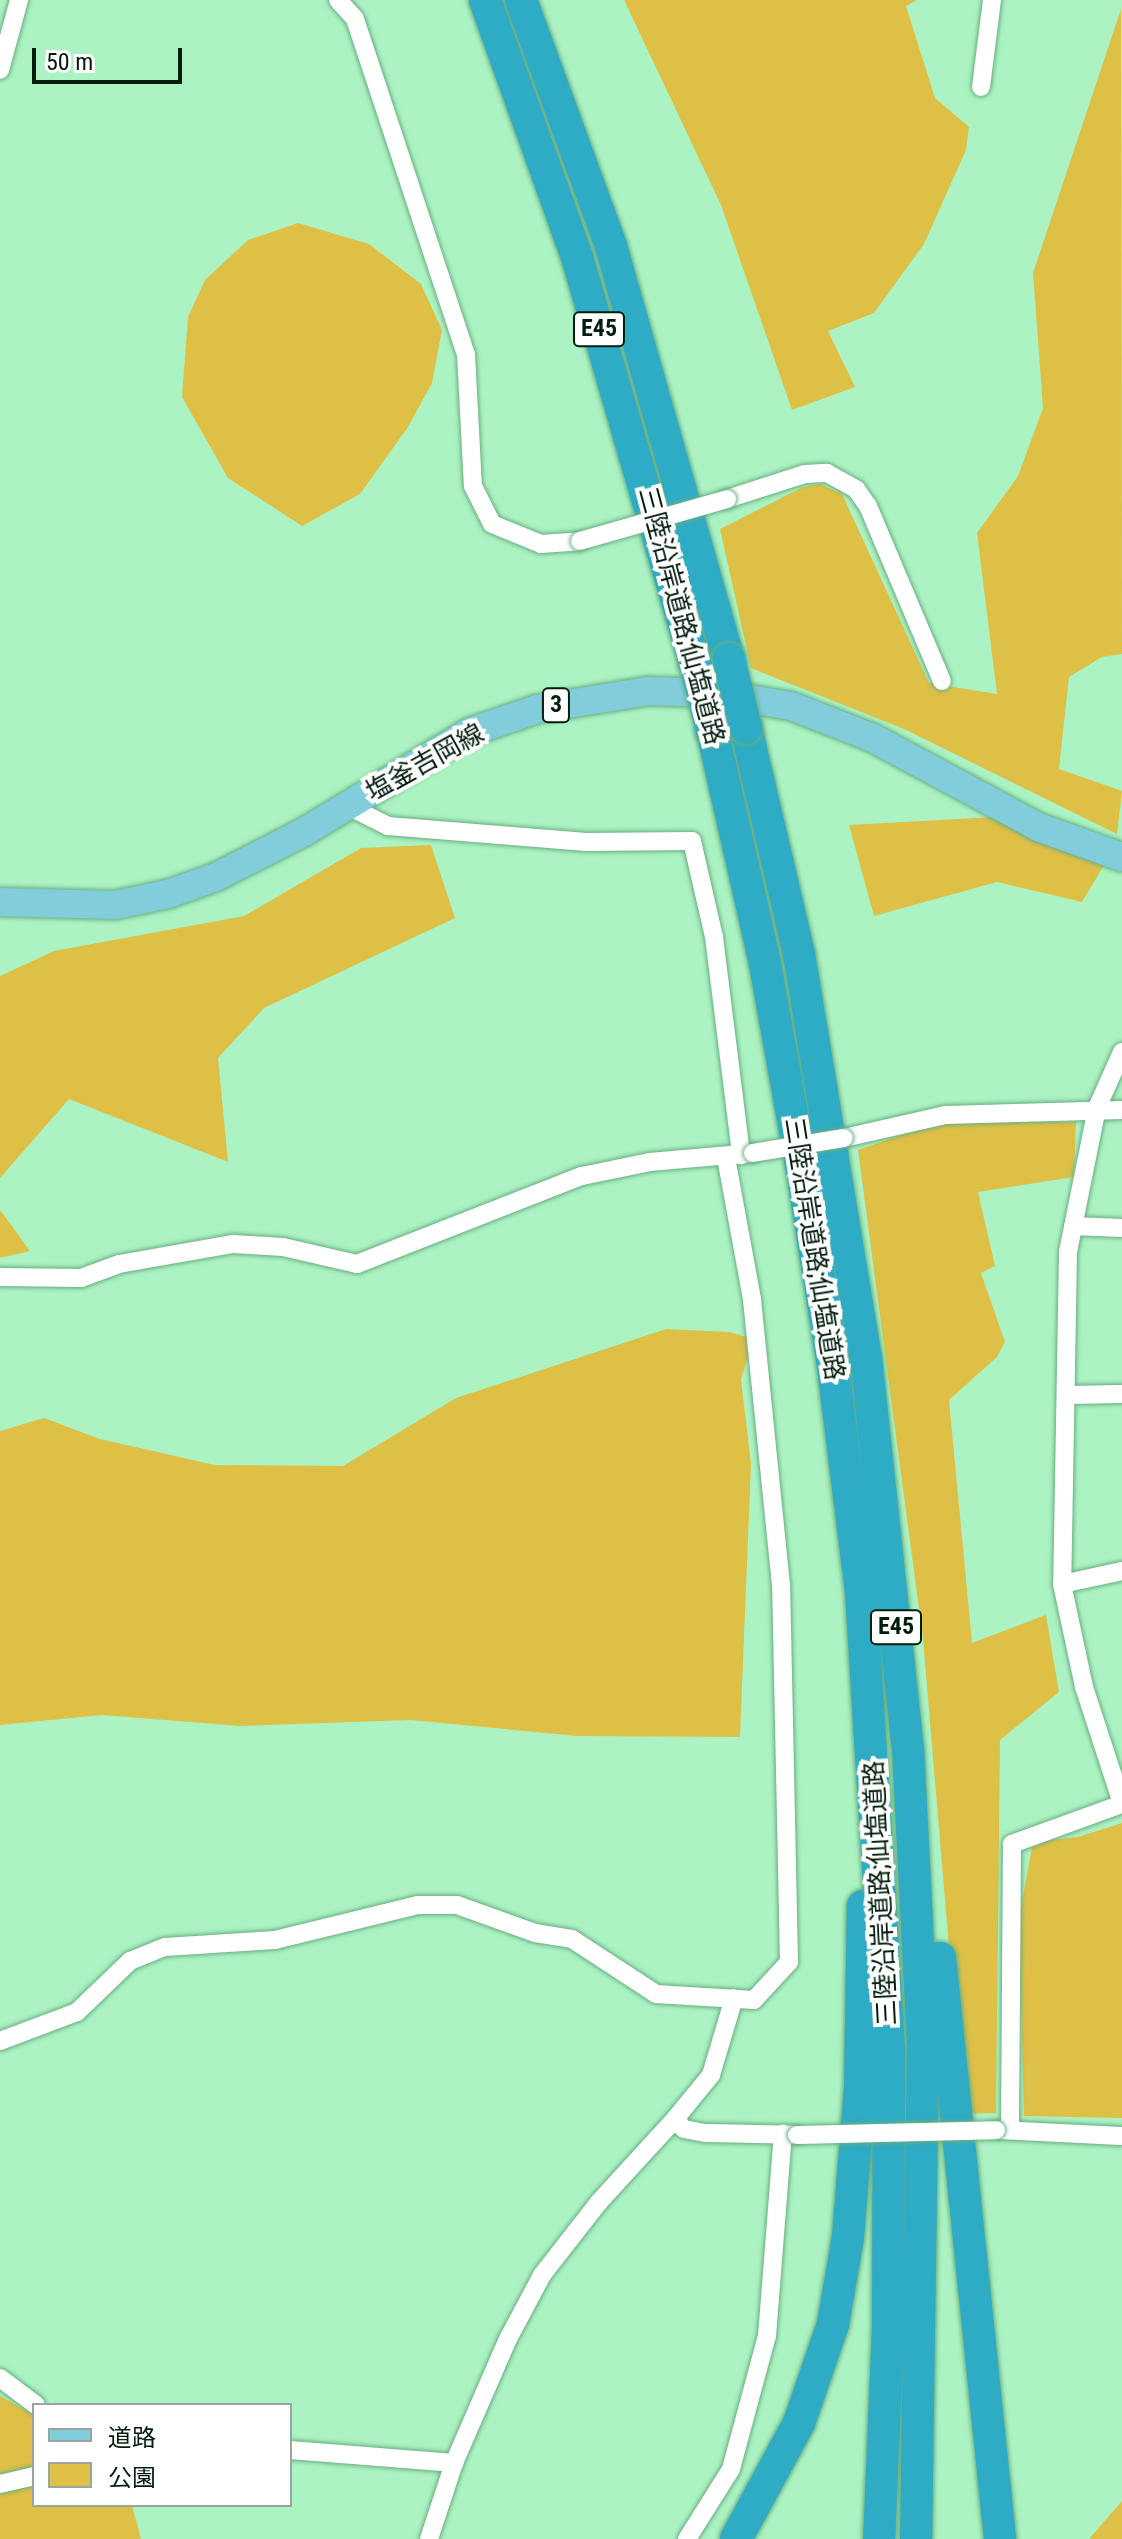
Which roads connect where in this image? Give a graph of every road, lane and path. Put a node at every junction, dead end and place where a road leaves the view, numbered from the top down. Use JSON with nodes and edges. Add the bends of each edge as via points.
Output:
{"nodes":[{"id":1,"x":19,"y":0,"type":"edge"},
{"id":2,"x":338,"y":0,"type":"edge"},
{"id":3,"x":485,"y":0,"type":"edge"},
{"id":4,"x":521,"y":0,"type":"edge"},
{"id":5,"x":992,"y":0,"type":"edge"},
{"id":6,"x":0,"y":70,"type":"edge"},
{"id":7,"x":981,"y":87,"type":"dead end"},
{"id":8,"x":942,"y":681,"type":"dead end"},
{"id":9,"x":348,"y":806,"type":"junction"},
{"id":10,"x":1122,"y":857,"type":"edge"},
{"id":11,"x":0,"y":902,"type":"edge"},
{"id":12,"x":1122,"y":1052,"type":"edge"},
{"id":13,"x":1097,"y":1108,"type":"junction"},
{"id":14,"x":1122,"y":1110,"type":"edge"},
{"id":15,"x":740,"y":1155,"type":"junction"},
{"id":16,"x":1073,"y":1226,"type":"junction"},
{"id":17,"x":1122,"y":1228,"type":"edge"},
{"id":18,"x":0,"y":1277,"type":"edge"},
{"id":19,"x":1122,"y":1394,"type":"edge"},
{"id":20,"x":1066,"y":1395,"type":"junction"},
{"id":21,"x":1122,"y":1571,"type":"edge"},
{"id":22,"x":891,"y":1574,"type":"junction"},
{"id":23,"x":1062,"y":1584,"type":"junction"},
{"id":24,"x":861,"y":1591,"type":"junction"},
{"id":25,"x":1122,"y":1803,"type":"edge"},
{"id":26,"x":734,"y":1998,"type":"junction"},
{"id":27,"x":0,"y":2041,"type":"edge"},
{"id":28,"x":675,"y":2119,"type":"junction"},
{"id":29,"x":1003,"y":2130,"type":"junction"},
{"id":30,"x":790,"y":2134,"type":"junction"},
{"id":31,"x":1122,"y":2136,"type":"edge"},
{"id":32,"x":0,"y":2378,"type":"edge"},
{"id":33,"x":33,"y":2403,"type":"edge"},
{"id":34,"x":292,"y":2450,"type":"edge"},
{"id":35,"x":454,"y":2463,"type":"junction"},
{"id":36,"x":32,"y":2476,"type":"edge"},
{"id":37,"x":0,"y":2484,"type":"edge"},
{"id":38,"x":429,"y":2539,"type":"edge"},
{"id":39,"x":687,"y":2539,"type":"edge"},
{"id":40,"x":736,"y":2539,"type":"edge"},
{"id":41,"x":879,"y":2539,"type":"edge"},
{"id":42,"x":916,"y":2539,"type":"edge"},
{"id":43,"x":1000,"y":2539,"type":"edge"}],
"edges":[{"from":1,"to":6,"type":"street"},
{"from":2,"to":8,"type":"street","bridge":true,"via":[[355,19],[466,354],[473,486],[492,524],[541,544],[580,541],[805,474],[827,473],[856,489]]},
{"from":3,"to":24,"type":"highway","name":"三陸沿岸道路;仙塩道路","number":"E45","bridge":true,"via":[[577,257],[712,730],[765,964],[798,1148]]},
{"from":4,"to":22,"type":"highway","name":"三陸沿岸道路;仙塩道路","number":"E45","bridge":true,"via":[[611,246],[746,728],[799,954],[866,1357]]},
{"from":5,"to":7,"type":"street"},
{"from":9,"to":10,"type":"main road","name":"塩釜吉岡線","number":"3","via":[[470,732],[537,709],[648,691],[714,693],[791,706],[873,738],[1038,827]]},
{"from":9,"to":11,"type":"main road","name":"塩釜吉岡線","number":"3","via":[[216,877],[168,894],[115,905]]},
{"from":9,"to":15,"type":"street","via":[[388,826],[586,842],[692,841],[714,937]]},
{"from":12,"to":13,"type":"street"},
{"from":13,"to":14,"type":"street"},
{"from":13,"to":15,"type":"street","bridge":true,"via":[[945,1115]]},
{"from":13,"to":16,"type":"street"},
{"from":15,"to":18,"type":"street","via":[[650,1162],[582,1176],[357,1264],[283,1247],[233,1244],[119,1264],[81,1278]]},
{"from":15,"to":26,"type":"street","via":[[781,1585],[789,1962],[754,2000]]},
{"from":16,"to":17,"type":"street"},
{"from":16,"to":20,"type":"street"},
{"from":19,"to":20,"type":"street"},
{"from":20,"to":23,"type":"street"},
{"from":21,"to":23,"type":"street"},
{"from":22,"to":42,"type":"highway","name":"三陸沿岸道路;仙塩道路","number":"E45","via":[[908,1747],[923,2046]]},
{"from":22,"to":43,"type":"highway","via":[[936,1910]]},
{"from":23,"to":25,"type":"street","via":[[1084,1687]]},
{"from":24,"to":40,"type":"highway","via":[[860,2087],[848,2237],[833,2324],[799,2423]]},
{"from":24,"to":41,"type":"highway","name":"三陸沿岸道路;仙塩道路","number":"E45","via":[[889,2047],[888,2328]]},
{"from":25,"to":29,"type":"street","via":[[1012,1844]]},
{"from":26,"to":27,"type":"street","via":[[656,1994],[572,1939],[535,1933],[457,1905],[417,1905],[275,1940],[165,1947],[130,1961],[77,2012]]},
{"from":26,"to":28,"type":"street","via":[[711,2075]]},
{"from":28,"to":30,"type":"street","via":[[684,2129],[705,2133]]},
{"from":28,"to":35,"type":"street","via":[[568,2238],[542,2275]]},
{"from":29,"to":30,"type":"street","bridge":true},
{"from":29,"to":31,"type":"street"},
{"from":30,"to":39,"type":"street","via":[[767,2336],[731,2469]]},
{"from":32,"to":33,"type":"street"},
{"from":34,"to":35,"type":"street"},
{"from":35,"to":38,"type":"street"},
{"from":36,"to":37,"type":"street"}]}
